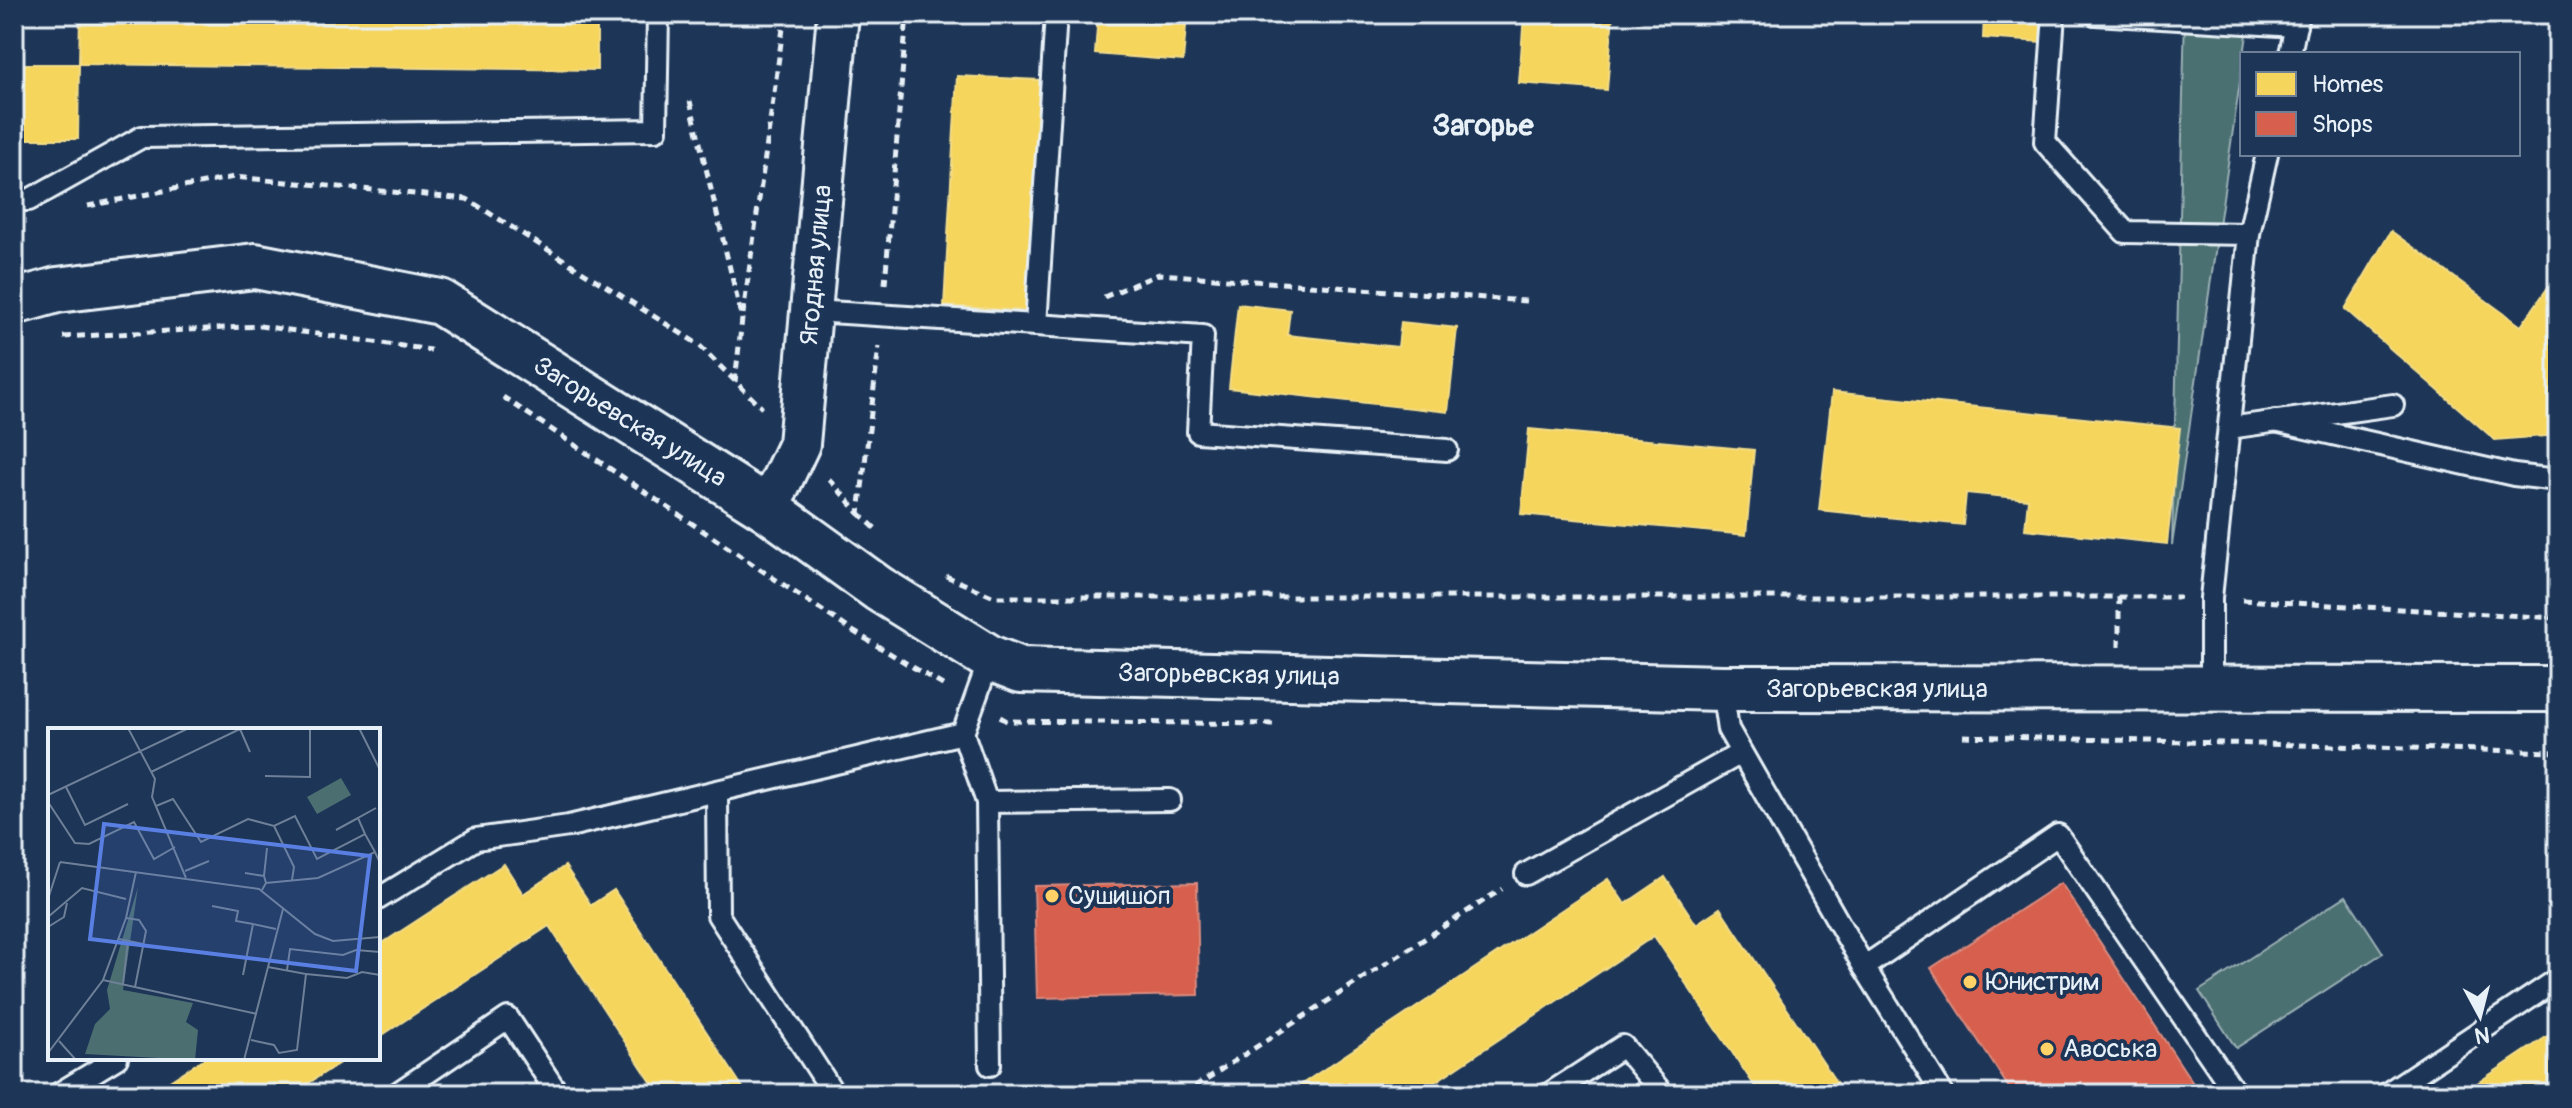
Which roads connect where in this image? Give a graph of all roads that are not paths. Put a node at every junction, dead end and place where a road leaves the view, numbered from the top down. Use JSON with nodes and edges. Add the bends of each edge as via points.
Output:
{"nodes":[{"id":1,"x":658,"y":14,"type":"edge"},
{"id":2,"x":838,"y":14,"type":"edge"},
{"id":3,"x":1056,"y":14,"type":"edge"},
{"id":4,"x":2054,"y":14,"type":"edge"},
{"id":5,"x":2095,"y":14,"type":"edge"},
{"id":6,"x":2201,"y":17,"type":"edge"},
{"id":7,"x":2297,"y":20,"type":"edge"},
{"id":8,"x":2290,"y":52,"type":"edge"},
{"id":9,"x":2267,"y":156,"type":"edge"},
{"id":10,"x":14,"y":200,"type":"edge"},
{"id":11,"x":2249,"y":234,"type":"junction"},
{"id":12,"x":14,"y":302,"type":"edge"},
{"id":13,"x":813,"y":311,"type":"junction"},
{"id":14,"x":1036,"y":325,"type":"junction"},
{"id":15,"x":2393,"y":405,"type":"dead end"},
{"id":16,"x":2275,"y":421,"type":"junction"},
{"id":17,"x":2229,"y":428,"type":"junction"},
{"id":18,"x":1447,"y":450,"type":"dead end"},
{"id":19,"x":2558,"y":480,"type":"edge"},
{"id":20,"x":768,"y":509,"type":"junction"},
{"id":21,"x":990,"y":658,"type":"junction"},
{"id":22,"x":1722,"y":688,"type":"junction"},
{"id":23,"x":2558,"y":689,"type":"edge"},
{"id":24,"x":2211,"y":691,"type":"junction"},
{"id":25,"x":963,"y":733,"type":"junction"},
{"id":26,"x":1741,"y":753,"type":"junction"},
{"id":27,"x":717,"y":791,"type":"junction"},
{"id":28,"x":1170,"y":800,"type":"dead end"},
{"id":29,"x":987,"y":802,"type":"junction"},
{"id":30,"x":1526,"y":874,"type":"road end"},
{"id":31,"x":380,"y":898,"type":"edge"},
{"id":32,"x":1864,"y":967,"type":"junction"},
{"id":33,"x":2558,"y":979,"type":"edge"},
{"id":34,"x":114,"y":1060,"type":"edge"},
{"id":35,"x":990,"y":1065,"type":"dead end"},
{"id":36,"x":58,"y":1094,"type":"edge"},
{"id":37,"x":396,"y":1094,"type":"edge"},
{"id":38,"x":558,"y":1094,"type":"edge"},
{"id":39,"x":834,"y":1094,"type":"edge"},
{"id":40,"x":1549,"y":1094,"type":"edge"},
{"id":41,"x":1663,"y":1094,"type":"edge"},
{"id":42,"x":1943,"y":1094,"type":"edge"},
{"id":43,"x":2236,"y":1094,"type":"edge"},
{"id":44,"x":2386,"y":1094,"type":"edge"}],
"edges":[{"from":1,"to":10,"type":"lane","via":[[656,130],[142,137],[29,200]]},
{"from":2,"to":13,"type":"street","name":"Ягодная улица"},
{"from":3,"to":14,"type":"lane"},
{"from":4,"to":11,"type":"lane","via":[[2045,142],[2055,154],[2125,232]]},
{"from":5,"to":6,"type":"lane"},
{"from":6,"to":7,"type":"lane"},
{"from":7,"to":8,"type":"lane"},
{"from":9,"to":11,"type":"lane"},
{"from":11,"to":17,"type":"lane"},
{"from":12,"to":20,"type":"street","name":"Загорьевская улица","via":[[57,290],[255,266],[440,302]]},
{"from":13,"to":14,"type":"lane"},
{"from":13,"to":20,"type":"street","name":"Ягодная улица","via":[[799,444]]},
{"from":14,"to":18,"type":"lane","via":[[1203,336],[1198,432]]},
{"from":15,"to":16,"type":"lane"},
{"from":16,"to":17,"type":"lane"},
{"from":16,"to":19,"type":"lane","via":[[2514,475]]},
{"from":17,"to":24,"type":"lane","via":[[2211,598]]},
{"from":20,"to":21,"type":"street","name":"Загорьевская улица","via":[[879,589]]},
{"from":21,"to":22,"type":"street","name":"Загорьевская улица","via":[[1021,670]]},
{"from":21,"to":25,"type":"lane"},
{"from":22,"to":24,"type":"street","name":"Загорьевская улица"},
{"from":22,"to":26,"type":"lane","via":[[1728,729]]},
{"from":23,"to":24,"type":"street","name":"Загорьевская улица"},
{"from":25,"to":27,"type":"lane"},
{"from":25,"to":29,"type":"lane"},
{"from":26,"to":30,"type":"lane"},
{"from":26,"to":32,"type":"lane"},
{"from":27,"to":31,"type":"lane","via":[[569,826],[476,839]]},
{"from":27,"to":39,"type":"lane","via":[[718,915]]},
{"from":28,"to":29,"type":"lane"},
{"from":29,"to":35,"type":"lane"},
{"from":32,"to":42,"type":"lane"},
{"from":32,"to":43,"type":"lane","via":[[2058,835]]},
{"from":33,"to":44,"type":"lane"},
{"from":34,"to":36,"type":"lane"},
{"from":37,"to":38,"type":"lane","via":[[508,1018]]},
{"from":40,"to":41,"type":"lane","via":[[1623,1046]]}]}
